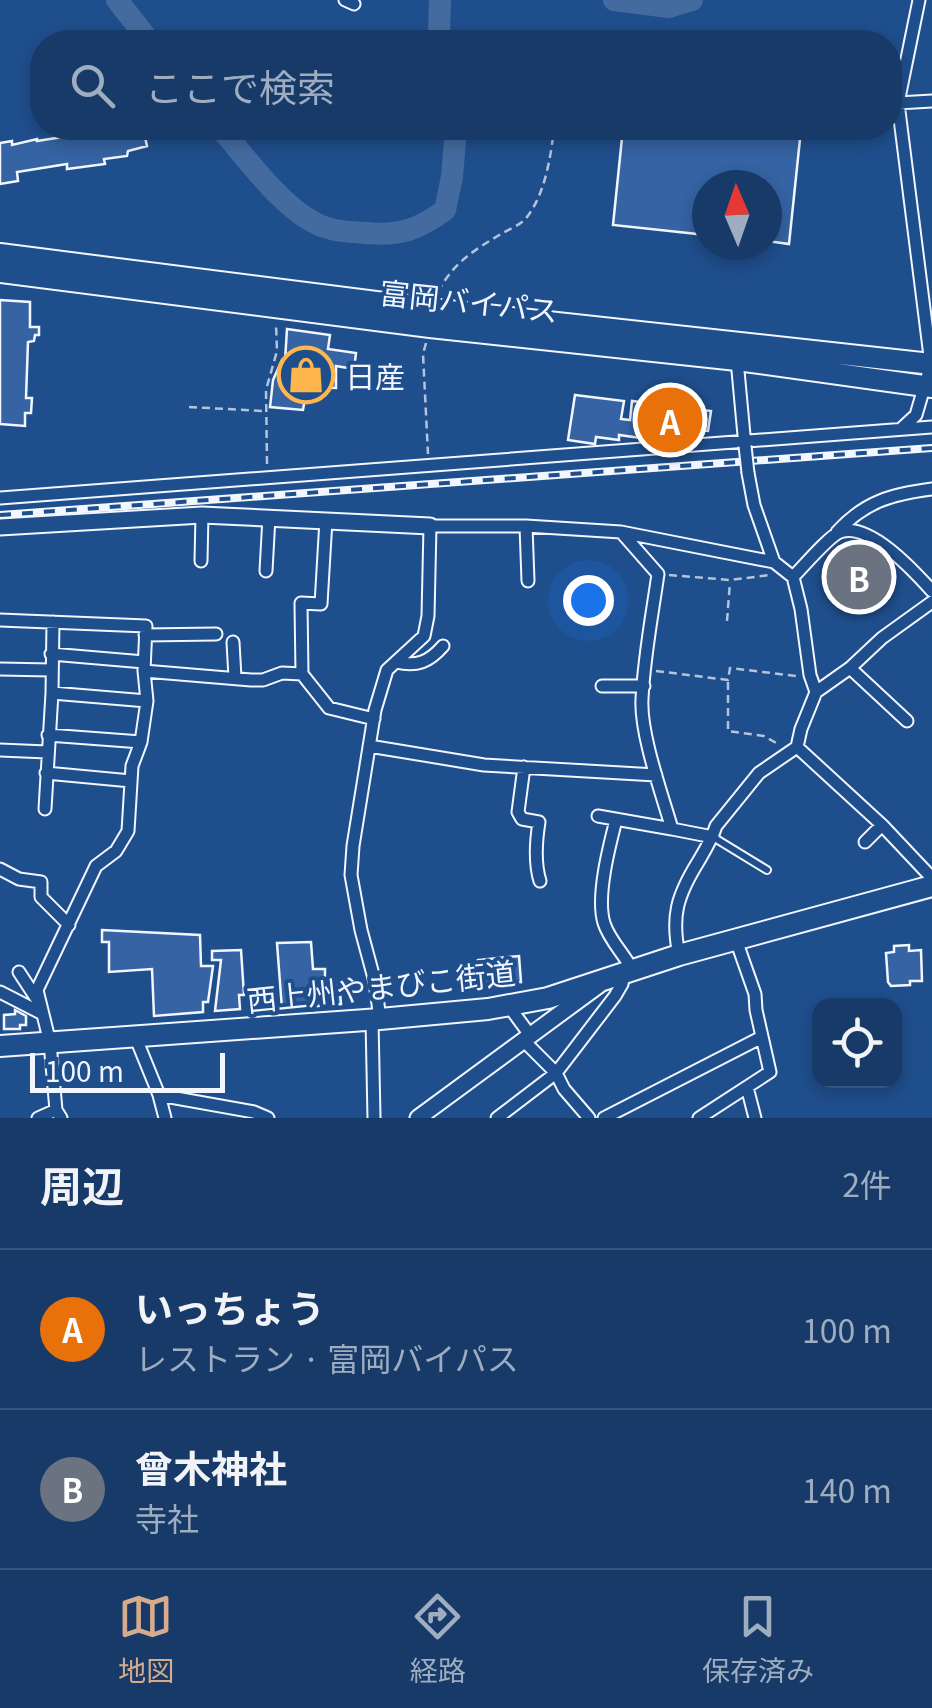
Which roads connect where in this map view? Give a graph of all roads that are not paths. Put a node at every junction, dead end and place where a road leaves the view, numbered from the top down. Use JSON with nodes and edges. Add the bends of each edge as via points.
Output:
{"nodes":[{"id":1,"x":919,"y":0,"type":"edge"},
{"id":2,"x":902,"y":83,"type":"edge"},
{"id":3,"x":932,"y":101,"type":"edge"},
{"id":4,"x":902,"y":103,"type":"edge"},
{"id":5,"x":902,"y":134,"type":"edge"},
{"id":6,"x":0,"y":254,"type":"edge"},
{"id":7,"x":0,"y":272,"type":"edge"},
{"id":8,"x":431,"y":318,"type":"junction"},
{"id":9,"x":737,"y":360,"type":"junction"},
{"id":10,"x":932,"y":364,"type":"edge"},
{"id":11,"x":928,"y":386,"type":"edge"},
{"id":12,"x":932,"y":427,"type":"edge"},
{"id":13,"x":902,"y":428,"type":"junction"},
{"id":14,"x":745,"y":444,"type":"junction"},
{"id":15,"x":932,"y":489,"type":"edge"},
{"id":16,"x":0,"y":498,"type":"edge"},
{"id":17,"x":202,"y":516,"type":"junction"},
{"id":18,"x":269,"y":517,"type":"junction"},
{"id":19,"x":326,"y":520,"type":"junction"},
{"id":20,"x":430,"y":526,"type":"junction"},
{"id":21,"x":526,"y":526,"type":"junction"},
{"id":22,"x":0,"y":527,"type":"edge"},
{"id":23,"x":621,"y":532,"type":"junction"},
{"id":24,"x":838,"y":532,"type":"junction"},
{"id":25,"x":201,"y":561,"type":"dead end"},
{"id":26,"x":783,"y":569,"type":"junction"},
{"id":27,"x":266,"y":571,"type":"dead end"},
{"id":28,"x":528,"y":581,"type":"dead end"},
{"id":29,"x":931,"y":588,"type":"edge"},
{"id":30,"x":932,"y":602,"type":"edge"},
{"id":31,"x":0,"y":620,"type":"edge"},
{"id":32,"x":53,"y":622,"type":"junction"},
{"id":33,"x":216,"y":634,"type":"dead end"},
{"id":34,"x":145,"y":636,"type":"junction"},
{"id":35,"x":233,"y":642,"type":"dead end"},
{"id":36,"x":443,"y":646,"type":"dead end"},
{"id":37,"x":51,"y":654,"type":"junction"},
{"id":38,"x":396,"y":662,"type":"junction"},
{"id":39,"x":144,"y":667,"type":"junction"},
{"id":40,"x":850,"y":668,"type":"junction"},
{"id":41,"x":0,"y":670,"type":"edge"},
{"id":42,"x":51,"y":670,"type":"junction"},
{"id":43,"x":302,"y":674,"type":"junction"},
{"id":44,"x":235,"y":678,"type":"junction"},
{"id":45,"x":602,"y":686,"type":"dead end"},
{"id":46,"x":644,"y":686,"type":"junction"},
{"id":47,"x":816,"y":692,"type":"junction"},
{"id":48,"x":52,"y":694,"type":"junction"},
{"id":49,"x":146,"y":701,"type":"junction"},
{"id":50,"x":374,"y":719,"type":"junction"},
{"id":51,"x":907,"y":721,"type":"dead end"},
{"id":52,"x":48,"y":735,"type":"junction"},
{"id":53,"x":141,"y":742,"type":"junction"},
{"id":54,"x":370,"y":746,"type":"junction"},
{"id":55,"x":0,"y":750,"type":"edge"},
{"id":56,"x":791,"y":750,"type":"junction"},
{"id":57,"x":47,"y":752,"type":"junction"},
{"id":58,"x":524,"y":767,"type":"junction"},
{"id":59,"x":46,"y":773,"type":"junction"},
{"id":60,"x":656,"y":775,"type":"junction"},
{"id":61,"x":131,"y":781,"type":"junction"},
{"id":62,"x":45,"y":809,"type":"dead end"},
{"id":63,"x":598,"y":816,"type":"dead end"},
{"id":64,"x":616,"y":820,"type":"junction"},
{"id":65,"x":882,"y":825,"type":"junction"},
{"id":66,"x":672,"y":828,"type":"junction"},
{"id":67,"x":713,"y":837,"type":"junction"},
{"id":68,"x":864,"y":842,"type":"dead end"},
{"id":69,"x":0,"y":869,"type":"edge"},
{"id":70,"x":767,"y":870,"type":"dead end"},
{"id":71,"x":932,"y":878,"type":"edge"},
{"id":72,"x":540,"y":880,"type":"dead end"},
{"id":73,"x":932,"y":886,"type":"edge"},
{"id":74,"x":68,"y":924,"type":"junction"},
{"id":75,"x":736,"y":940,"type":"junction"},
{"id":76,"x":679,"y":955,"type":"junction"},
{"id":77,"x":19,"y":972,"type":"dead end"},
{"id":78,"x":621,"y":975,"type":"junction"},
{"id":79,"x":0,"y":992,"type":"edge"},
{"id":80,"x":508,"y":1005,"type":"junction"},
{"id":81,"x":40,"y":1009,"type":"junction"},
{"id":82,"x":376,"y":1020,"type":"junction"},
{"id":83,"x":135,"y":1036,"type":"junction"},
{"id":84,"x":526,"y":1037,"type":"junction"},
{"id":85,"x":762,"y":1037,"type":"junction"},
{"id":86,"x":50,"y":1043,"type":"junction"},
{"id":87,"x":0,"y":1046,"type":"edge"},
{"id":88,"x":556,"y":1073,"type":"junction"},
{"id":89,"x":747,"y":1086,"type":"junction"},
{"id":90,"x":159,"y":1095,"type":"junction"},
{"id":91,"x":59,"y":1114,"type":"edge"},
{"id":92,"x":38,"y":1118,"type":"edge"},
{"id":93,"x":164,"y":1118,"type":"edge"},
{"id":94,"x":268,"y":1118,"type":"edge"},
{"id":95,"x":374,"y":1118,"type":"edge"},
{"id":96,"x":418,"y":1118,"type":"edge"},
{"id":97,"x":498,"y":1118,"type":"edge"},
{"id":98,"x":589,"y":1118,"type":"edge"},
{"id":99,"x":604,"y":1118,"type":"edge"},
{"id":100,"x":699,"y":1118,"type":"edge"},
{"id":101,"x":755,"y":1118,"type":"edge"}],
"edges":[{"from":1,"to":2,"type":"street"},
{"from":3,"to":4,"type":"street"},
{"from":5,"to":10,"type":"street"},
{"from":6,"to":8,"type":"highway","name":"富岡バイパス"},
{"from":7,"to":8,"type":"highway","name":"富岡バイパス","via":[[276,308]]},
{"from":8,"to":9,"type":"highway","name":"富岡バイパス"},
{"from":8,"to":10,"type":"highway","name":"富岡バイパス"},
{"from":9,"to":11,"type":"highway","name":"富岡バイパス"},
{"from":9,"to":14,"type":"street"},
{"from":10,"to":11,"type":"street"},
{"from":11,"to":13,"type":"street","via":[[916,415]]},
{"from":12,"to":13,"type":"street"},
{"from":13,"to":14,"type":"street"},
{"from":14,"to":16,"type":"street"},
{"from":14,"to":26,"type":"street","bridge":true,"via":[[754,505]]},
{"from":15,"to":24,"type":"street","via":[[894,494]]},
{"from":17,"to":18,"type":"street"},
{"from":17,"to":22,"type":"street"},
{"from":17,"to":25,"type":"street"},
{"from":18,"to":19,"type":"street"},
{"from":18,"to":27,"type":"street"},
{"from":19,"to":20,"type":"street"},
{"from":19,"to":43,"type":"street","via":[[321,604],[301,604]]},
{"from":20,"to":21,"type":"street"},
{"from":20,"to":38,"type":"street","via":[[424,636]]},
{"from":21,"to":23,"type":"street"},
{"from":21,"to":28,"type":"street"},
{"from":23,"to":26,"type":"street"},
{"from":23,"to":46,"type":"street","via":[[658,574]]},
{"from":24,"to":26,"type":"street"},
{"from":24,"to":29,"type":"street","via":[[880,542]]},
{"from":26,"to":47,"type":"street","via":[[801,609]]},
{"from":30,"to":40,"type":"street"},
{"from":31,"to":32,"type":"street"},
{"from":32,"to":34,"type":"street","via":[[146,626]]},
{"from":32,"to":37,"type":"street"},
{"from":33,"to":34,"type":"street"},
{"from":34,"to":39,"type":"street"},
{"from":35,"to":44,"type":"street"},
{"from":36,"to":38,"type":"street","via":[[431,660]]},
{"from":37,"to":39,"type":"street"},
{"from":37,"to":42,"type":"street"},
{"from":38,"to":50,"type":"street","via":[[387,670]]},
{"from":39,"to":44,"type":"street"},
{"from":39,"to":49,"type":"street"},
{"from":40,"to":47,"type":"street"},
{"from":40,"to":51,"type":"street"},
{"from":41,"to":42,"type":"street"},
{"from":42,"to":48,"type":"street"},
{"from":43,"to":44,"type":"street"},
{"from":43,"to":50,"type":"street","via":[[328,708]]},
{"from":45,"to":46,"type":"street"},
{"from":46,"to":60,"type":"street"},
{"from":47,"to":56,"type":"street"},
{"from":48,"to":49,"type":"street"},
{"from":48,"to":52,"type":"street"},
{"from":49,"to":53,"type":"street"},
{"from":50,"to":54,"type":"street"},
{"from":52,"to":53,"type":"street"},
{"from":52,"to":57,"type":"street"},
{"from":53,"to":61,"type":"street"},
{"from":54,"to":58,"type":"street"},
{"from":54,"to":82,"type":"street","via":[[351,875],[375,982]]},
{"from":55,"to":57,"type":"street"},
{"from":56,"to":65,"type":"street"},
{"from":56,"to":67,"type":"street","via":[[759,772]]},
{"from":57,"to":59,"type":"street"},
{"from":58,"to":60,"type":"street"},
{"from":58,"to":72,"type":"street","via":[[518,812],[522,820],[539,822]]},
{"from":59,"to":61,"type":"street"},
{"from":59,"to":62,"type":"street"},
{"from":60,"to":66,"type":"street"},
{"from":61,"to":74,"type":"street","via":[[128,830],[116,852],[96,866]]},
{"from":63,"to":64,"type":"street"},
{"from":64,"to":66,"type":"street"},
{"from":64,"to":78,"type":"street","via":[[602,900]]},
{"from":65,"to":68,"type":"street"},
{"from":65,"to":71,"type":"street"},
{"from":66,"to":67,"type":"street"},
{"from":67,"to":70,"type":"lane"},
{"from":67,"to":76,"type":"street","via":[[676,910]]},
{"from":69,"to":74,"type":"street","via":[[41,882],[41,898]]},
{"from":73,"to":75,"type":"highway","name":"西上州やまびこ街道"},
{"from":74,"to":81,"type":"street","via":[[38,990]]},
{"from":75,"to":76,"type":"highway","name":"西上州やまびこ街道"},
{"from":75,"to":85,"type":"street"},
{"from":76,"to":78,"type":"highway","name":"西上州やまびこ街道"},
{"from":77,"to":81,"type":"street"},
{"from":78,"to":80,"type":"highway","name":"西上州やまびこ街道"},
{"from":78,"to":84,"type":"street"},
{"from":78,"to":88,"type":"street","via":[[622,984]]},
{"from":79,"to":81,"type":"street"},
{"from":80,"to":82,"type":"highway","name":"西上州やまびこ街道"},
{"from":80,"to":84,"type":"street"},
{"from":81,"to":86,"type":"street"},
{"from":82,"to":83,"type":"highway","name":"西上州やまびこ街道"},
{"from":82,"to":95,"type":"street"},
{"from":83,"to":86,"type":"highway","name":"西上州やまびこ街道"},
{"from":83,"to":90,"type":"street"},
{"from":84,"to":88,"type":"street"},
{"from":84,"to":96,"type":"street"},
{"from":85,"to":89,"type":"street","via":[[770,1072]]},
{"from":85,"to":99,"type":"street"},
{"from":86,"to":87,"type":"highway","name":"西上州やまびこ街道"},
{"from":86,"to":91,"type":"street"},
{"from":88,"to":97,"type":"street"},
{"from":88,"to":98,"type":"street"},
{"from":89,"to":100,"type":"street"},
{"from":89,"to":101,"type":"street"},
{"from":90,"to":93,"type":"street"},
{"from":90,"to":94,"type":"street"},
{"from":91,"to":92,"type":"street"}]}
